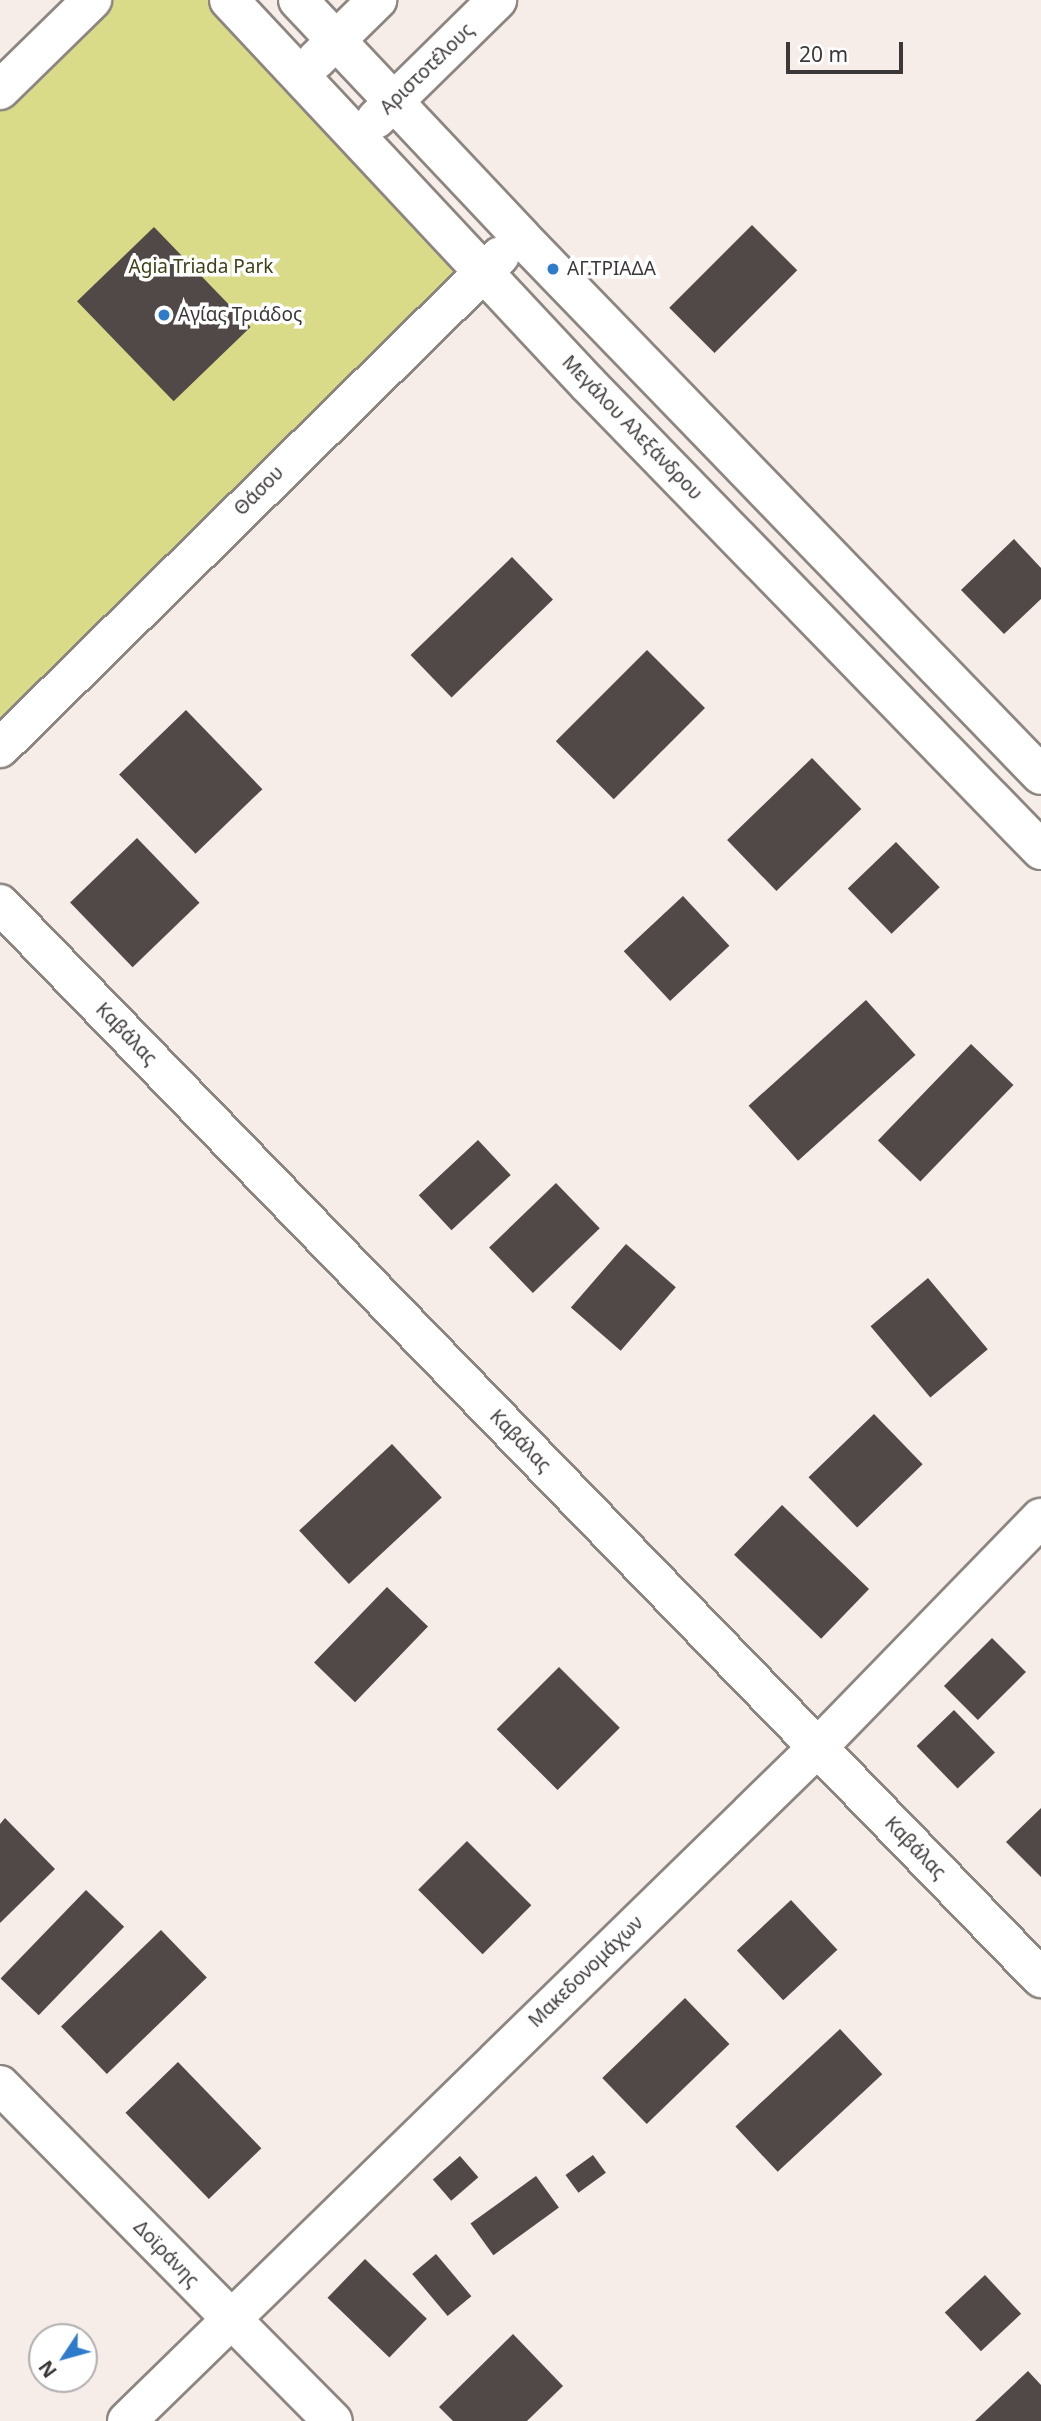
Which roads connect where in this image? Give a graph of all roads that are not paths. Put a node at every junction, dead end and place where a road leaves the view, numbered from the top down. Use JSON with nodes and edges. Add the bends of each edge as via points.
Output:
{"nodes":[{"id":1,"x":92,"y":0,"type":"edge"},
{"id":2,"x":229,"y":0,"type":"edge"},
{"id":3,"x":298,"y":0,"type":"edge"},
{"id":4,"x":377,"y":0,"type":"edge"},
{"id":5,"x":497,"y":0,"type":"edge"},
{"id":6,"x":335,"y":41,"type":"junction"},
{"id":7,"x":299,"y":77,"type":"junction"},
{"id":8,"x":0,"y":90,"type":"edge"},
{"id":9,"x":393,"y":101,"type":"junction"},
{"id":10,"x":357,"y":138,"type":"junction"},
{"id":11,"x":521,"y":237,"type":"junction"},
{"id":12,"x":481,"y":272,"type":"junction"},
{"id":13,"x":0,"y":748,"type":"edge"},
{"id":14,"x":1041,"y":775,"type":"edge"},
{"id":15,"x":1041,"y":850,"type":"edge"},
{"id":16,"x":0,"y":904,"type":"edge"},
{"id":17,"x":1041,"y":1518,"type":"edge"},
{"id":18,"x":817,"y":1748,"type":"junction"},
{"id":19,"x":1041,"y":1978,"type":"edge"},
{"id":20,"x":0,"y":2085,"type":"edge"},
{"id":21,"x":230,"y":2319,"type":"junction"},
{"id":22,"x":127,"y":2421,"type":"edge"},
{"id":23,"x":333,"y":2421,"type":"edge"}],
"edges":[{"from":1,"to":8,"type":"street"},
{"from":2,"to":7,"type":"street","name":"Μεγάλου Αλεξάνδρου"},
{"from":3,"to":6,"type":"street"},
{"from":4,"to":6,"type":"street"},
{"from":5,"to":9,"type":"street","name":"Αριστοτέλους"},
{"from":6,"to":7,"type":"street"},
{"from":6,"to":9,"type":"street"},
{"from":7,"to":10,"type":"street","name":"Μεγάλου Αλεξάνδρου"},
{"from":9,"to":10,"type":"street","name":"Αριστοτέλους"},
{"from":9,"to":11,"type":"street"},
{"from":10,"to":12,"type":"street","name":"Μεγάλου Αλεξάνδρου"},
{"from":11,"to":12,"type":"street","name":"Θάσου"},
{"from":11,"to":14,"type":"street"},
{"from":12,"to":13,"type":"street","name":"Θάσου"},
{"from":12,"to":15,"type":"street","name":"Μεγάλου Αλεξάνδρου"},
{"from":16,"to":18,"type":"street","name":"Καβάλας"},
{"from":17,"to":18,"type":"street","name":"Μακεδονομάχων"},
{"from":18,"to":19,"type":"street","name":"Καβάλας"},
{"from":18,"to":21,"type":"street","name":"Μακεδονομάχων"},
{"from":20,"to":21,"type":"street","name":"Δοϊράνης"},
{"from":21,"to":22,"type":"street","name":"Μακεδονομάχων"},
{"from":21,"to":23,"type":"street","name":"Δοϊράνης"}]}
